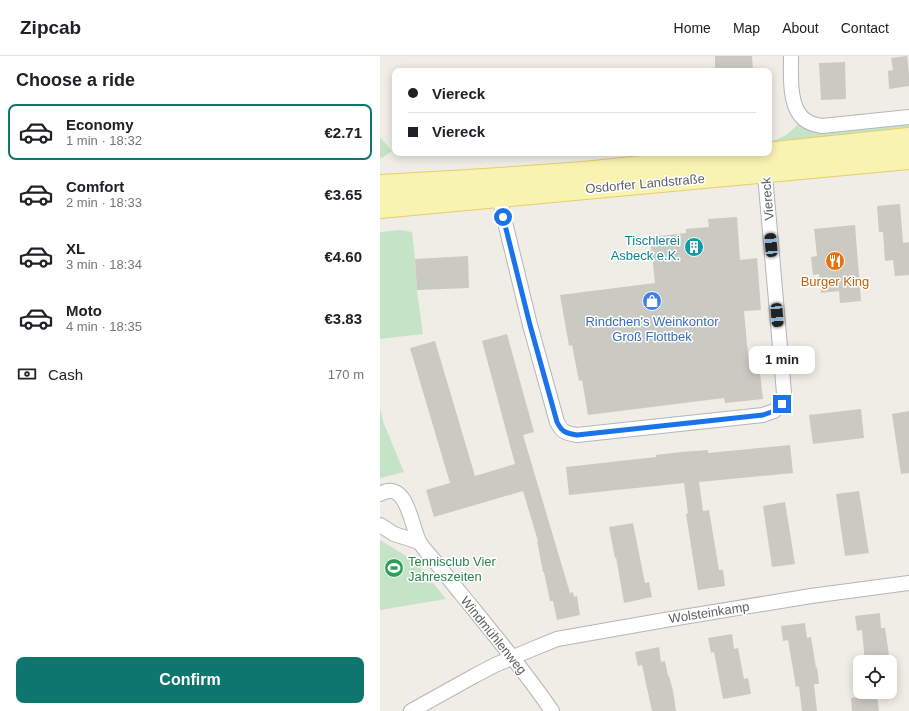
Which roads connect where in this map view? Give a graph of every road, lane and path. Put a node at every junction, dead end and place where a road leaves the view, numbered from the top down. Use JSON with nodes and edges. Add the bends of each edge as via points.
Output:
{"nodes":[{"id":1,"x":791,"y":56,"type":"edge"},
{"id":2,"x":909,"y":117,"type":"edge"},
{"id":3,"x":909,"y":139,"type":"edge"},
{"id":4,"x":909,"y":158,"type":"edge"},
{"id":5,"x":764,"y":163,"type":"junction"},
{"id":6,"x":380,"y":186,"type":"edge"},
{"id":7,"x":496,"y":188,"type":"junction"},
{"id":8,"x":380,"y":207,"type":"edge"},
{"id":9,"x":380,"y":494,"type":"edge"},
{"id":10,"x":380,"y":525,"type":"edge"},
{"id":11,"x":419,"y":542,"type":"junction"},
{"id":12,"x":909,"y":583,"type":"edge"},
{"id":13,"x":512,"y":657,"type":"junction"},
{"id":14,"x":411,"y":711,"type":"edge"},
{"id":15,"x":552,"y":711,"type":"edge"}],
"edges":[{"from":1,"to":2,"type":"street","via":[[795,107],[800,117],[811,124],[822,126]]},
{"from":3,"to":5,"type":"main road","name":"Osdorfer Landstraße"},
{"from":4,"to":5,"type":"main road","name":"Osdorfer Landstraße"},
{"from":5,"to":7,"type":"main road","name":"Osdorfer Landstraße"},
{"from":5,"to":7,"type":"street","name":"Viereck","via":[[784,393],[782,404],[774,411],[763,415],[577,435],[567,434],[561,430],[557,422]]},
{"from":6,"to":7,"type":"main road","name":"Osdorfer Landstraße"},
{"from":7,"to":8,"type":"main road","name":"Osdorfer Landstraße"},
{"from":9,"to":11,"type":"street","name":"Windmühlenweg","via":[[395,492],[404,499]]},
{"from":10,"to":11,"type":"street","via":[[394,534]]},
{"from":11,"to":13,"type":"street","name":"Windmühlenweg"},
{"from":12,"to":13,"type":"street","name":"Wolsteinkamp","via":[[811,596],[594,632],[557,639]]},
{"from":13,"to":14,"type":"street","name":"Wolsteinkamp"},
{"from":13,"to":15,"type":"street","name":"Windmühlenweg"}]}
